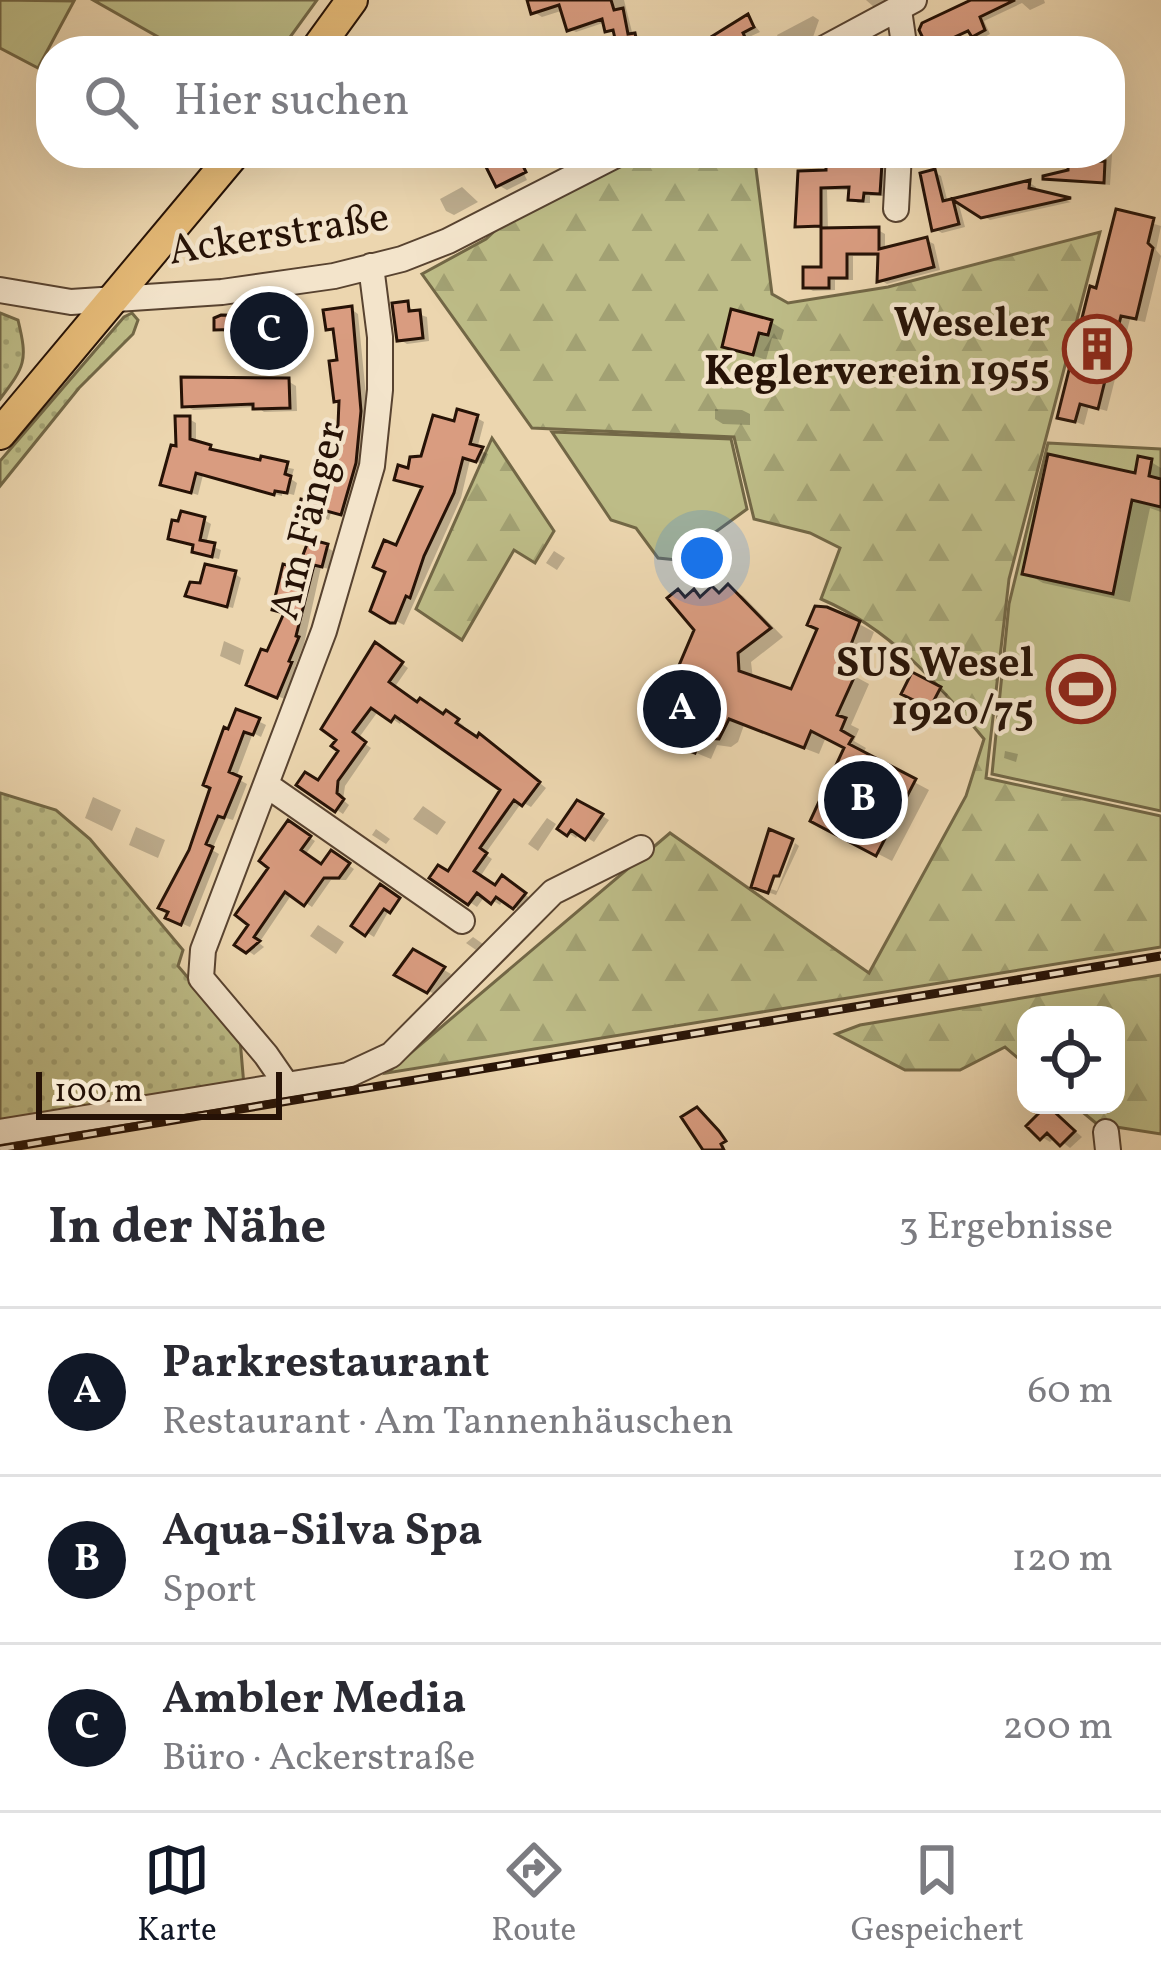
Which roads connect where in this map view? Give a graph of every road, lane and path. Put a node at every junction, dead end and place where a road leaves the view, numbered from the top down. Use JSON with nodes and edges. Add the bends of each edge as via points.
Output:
{"nodes":[{"id":1,"x":352,"y":0,"type":"edge"},
{"id":2,"x":907,"y":5,"type":"edge"},
{"id":3,"x":326,"y":36,"type":"edge"},
{"id":4,"x":848,"y":36,"type":"edge"},
{"id":5,"x":905,"y":36,"type":"edge"},
{"id":6,"x":222,"y":168,"type":"edge"},
{"id":7,"x":591,"y":168,"type":"edge"},
{"id":8,"x":898,"y":168,"type":"edge"},
{"id":9,"x":896,"y":209,"type":"dead end"},
{"id":10,"x":371,"y":266,"type":"junction"},
{"id":11,"x":0,"y":290,"type":"edge"},
{"id":12,"x":112,"y":298,"type":"junction"},
{"id":13,"x":0,"y":434,"type":"edge"},
{"id":14,"x":268,"y":786,"type":"junction"},
{"id":15,"x":641,"y":848,"type":"dead end"},
{"id":16,"x":462,"y":921,"type":"dead end"},
{"id":17,"x":286,"y":1084,"type":"junction"},
{"id":18,"x":0,"y":1132,"type":"edge"}],
"edges":[{"from":1,"to":3,"type":"main road"},
{"from":2,"to":4,"type":"street"},
{"from":2,"to":5,"type":"street"},
{"from":6,"to":12,"type":"main road"},
{"from":7,"to":10,"type":"street","name":"Ackerstraße","via":[[448,241]]},
{"from":8,"to":9,"type":"street"},
{"from":10,"to":12,"type":"street","name":"Ackerstraße","via":[[222,292]]},
{"from":10,"to":14,"type":"street","name":"Am Fänger","via":[[380,337],[372,466]]},
{"from":11,"to":12,"type":"street","name":"Ackerstraße","via":[[71,302]]},
{"from":12,"to":13,"type":"main road"},
{"from":14,"to":16,"type":"street"},
{"from":14,"to":17,"type":"street","name":"Am Fänger","via":[[203,950],[200,978]]},
{"from":15,"to":17,"type":"street","via":[[554,892],[391,1054],[348,1075]]},
{"from":17,"to":18,"type":"street"}]}
